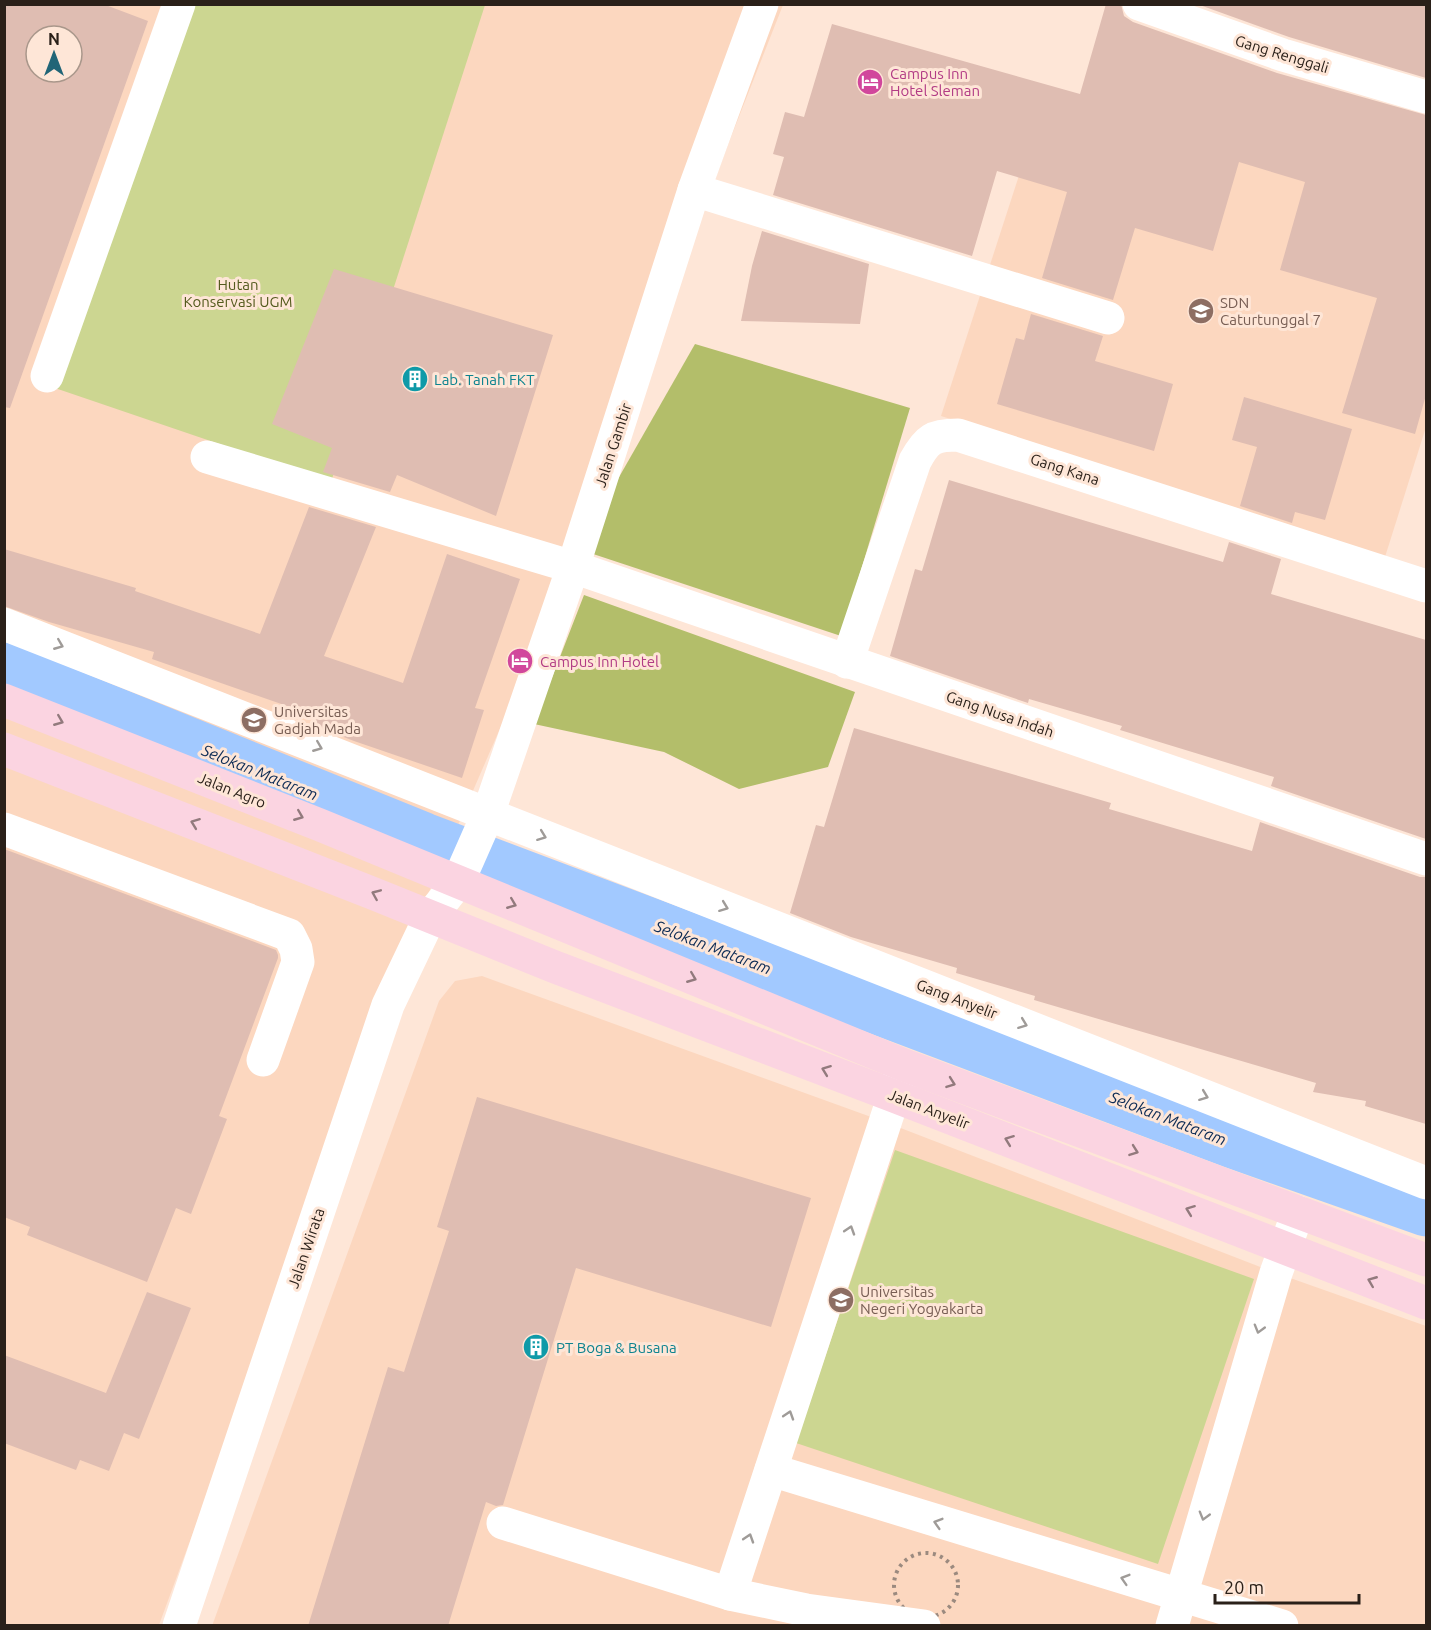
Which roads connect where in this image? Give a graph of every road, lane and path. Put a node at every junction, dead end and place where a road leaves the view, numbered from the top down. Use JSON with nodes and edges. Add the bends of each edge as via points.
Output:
{"nodes":[{"id":1,"x":179,"y":4,"type":"edge"},
{"id":2,"x":762,"y":4,"type":"edge"},
{"id":3,"x":1139,"y":4,"type":"edge"},
{"id":4,"x":1426,"y":97,"type":"edge"},
{"id":5,"x":694,"y":190,"type":"junction"},
{"id":6,"x":1108,"y":318,"type":"dead end"},
{"id":7,"x":47,"y":376,"type":"dead end"},
{"id":8,"x":207,"y":457,"type":"dead end"},
{"id":9,"x":573,"y":567,"type":"junction"},
{"id":10,"x":1426,"y":586,"type":"edge"},
{"id":11,"x":4,"y":624,"type":"edge"},
{"id":12,"x":848,"y":662,"type":"junction"},
{"id":13,"x":4,"y":700,"type":"edge"},
{"id":14,"x":4,"y":749,"type":"edge"},
{"id":15,"x":486,"y":819,"type":"junction"},
{"id":16,"x":4,"y":829,"type":"edge"},
{"id":17,"x":1426,"y":859,"type":"edge"},
{"id":18,"x":462,"y":874,"type":"junction"},
{"id":19,"x":430,"y":917,"type":"junction"},
{"id":20,"x":263,"y":1060,"type":"dead end"},
{"id":21,"x":904,"y":1065,"type":"junction"},
{"id":22,"x":894,"y":1096,"type":"junction"},
{"id":23,"x":1426,"y":1183,"type":"edge"},
{"id":24,"x":1298,"y":1212,"type":"junction"},
{"id":25,"x":1286,"y":1247,"type":"junction"},
{"id":26,"x":1426,"y":1260,"type":"edge"},
{"id":27,"x":1426,"y":1302,"type":"edge"},
{"id":28,"x":771,"y":1470,"type":"junction"},
{"id":29,"x":503,"y":1523,"type":"dead end"},
{"id":30,"x":730,"y":1594,"type":"junction"},
{"id":31,"x":1176,"y":1611,"type":"edge"},
{"id":32,"x":179,"y":1626,"type":"edge"},
{"id":33,"x":924,"y":1626,"type":"edge"},
{"id":34,"x":1282,"y":1626,"type":"edge"}],
"edges":[{"from":1,"to":7,"type":"street"},
{"from":2,"to":5,"type":"street","name":"Jalan Gambir"},
{"from":3,"to":4,"type":"street","name":"Gang Renggali","via":[[1283,55]]},
{"from":5,"to":6,"type":"street"},
{"from":5,"to":9,"type":"street","name":"Jalan Gambir"},
{"from":8,"to":9,"type":"street","name":"Gang Nusa Indah"},
{"from":9,"to":12,"type":"street","name":"Gang Nusa Indah"},
{"from":9,"to":15,"type":"street","name":"Jalan Gambir"},
{"from":10,"to":12,"type":"street","name":"Gang Kana","via":[[958,435],[939,435],[924,444],[915,461]]},
{"from":11,"to":15,"type":"street","name":"Gang Anyelir","one_way":true},
{"from":12,"to":17,"type":"street","name":"Gang Nusa Indah"},
{"from":13,"to":18,"type":"main road","name":"Jalan Agro","one_way":true,"via":[[320,825]]},
{"from":19,"to":14,"type":"main road","one_way":true},
{"from":15,"to":18,"type":"street","name":"Jalan Gambir"},
{"from":15,"to":23,"type":"street","name":"Gang Anyelir","one_way":true},
{"from":16,"to":20,"type":"street","via":[[289,935],[298,962]]},
{"from":18,"to":19,"type":"street","name":"Jalan Wirata"},
{"from":18,"to":21,"type":"main road","one_way":true},
{"from":22,"to":19,"type":"main road","name":"Jalan Anyelir","one_way":true},
{"from":19,"to":32,"type":"street","name":"Jalan Wirata","via":[[388,1005]]},
{"from":21,"to":22,"type":"street"},
{"from":21,"to":24,"type":"main road","one_way":true},
{"from":25,"to":22,"type":"main road","name":"Jalan Anyelir","one_way":true},
{"from":28,"to":22,"type":"street","one_way":true},
{"from":24,"to":25,"type":"street"},
{"from":24,"to":26,"type":"main road"},
{"from":27,"to":25,"type":"main road","name":"Jalan Anyelir","one_way":true},
{"from":25,"to":31,"type":"street","one_way":true,"via":[[1275,1273]]},
{"from":30,"to":28,"type":"street","one_way":true},
{"from":31,"to":28,"type":"street","one_way":true},
{"from":29,"to":30,"type":"street"},
{"from":30,"to":33,"type":"street","via":[[806,1610]]},
{"from":31,"to":34,"type":"street"}]}
